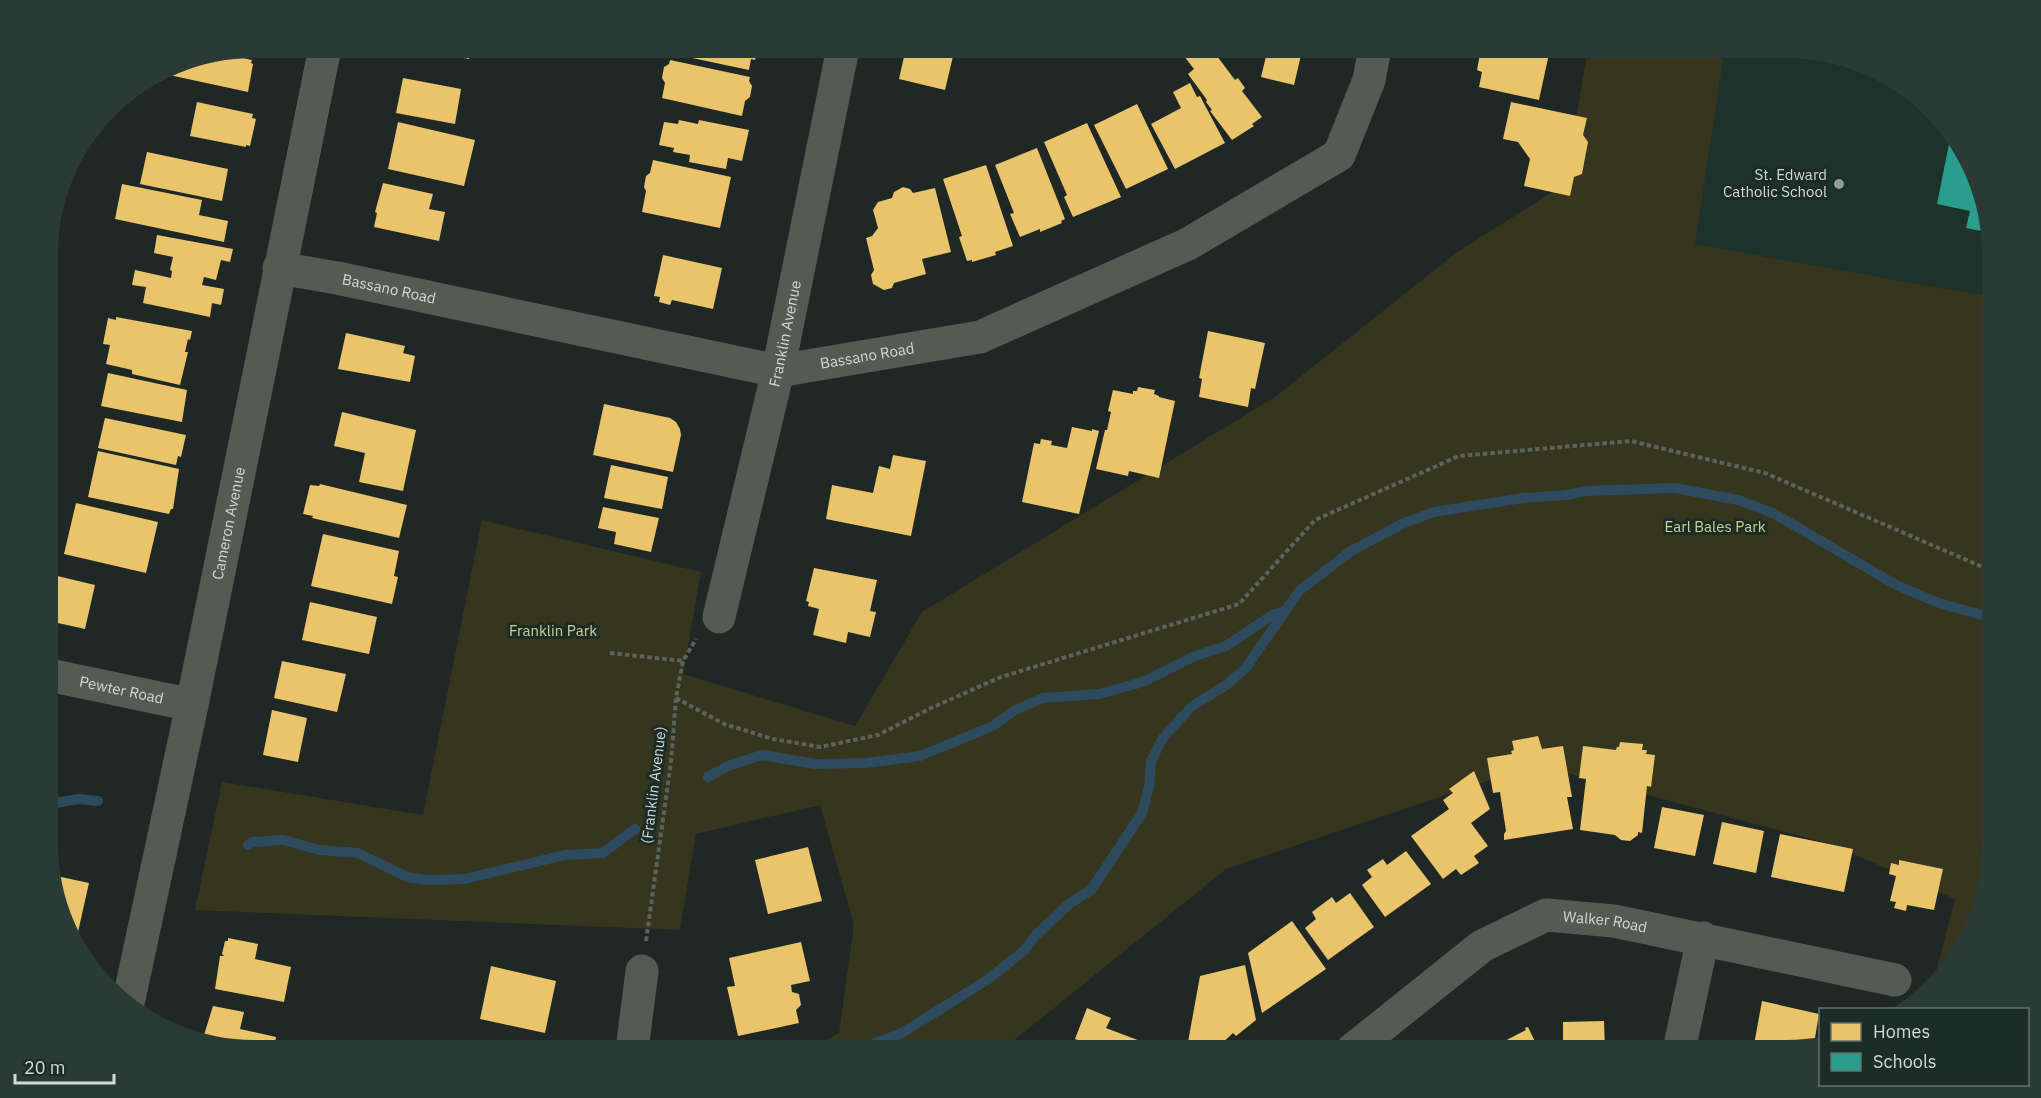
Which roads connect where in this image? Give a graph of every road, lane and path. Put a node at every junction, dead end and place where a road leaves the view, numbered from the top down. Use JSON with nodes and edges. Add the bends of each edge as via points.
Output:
{"nodes":[{"id":1,"x":1373,"y":58,"type":"edge"},
{"id":2,"x":323,"y":59,"type":"edge"},
{"id":3,"x":841,"y":59,"type":"edge"},
{"id":4,"x":279,"y":268,"type":"junction"},
{"id":5,"x":778,"y":371,"type":"junction"},
{"id":6,"x":1982,"y":568,"type":"edge"},
{"id":7,"x":719,"y":617,"type":"joint"},
{"id":8,"x":610,"y":653,"type":"dead end"},
{"id":9,"x":683,"y":661,"type":"junction"},
{"id":10,"x":58,"y":677,"type":"edge"},
{"id":11,"x":676,"y":698,"type":"junction"},
{"id":12,"x":192,"y":705,"type":"junction"},
{"id":13,"x":1703,"y":938,"type":"junction"},
{"id":14,"x":642,"y":971,"type":"joint"},
{"id":15,"x":1895,"y":980,"type":"dead end"},
{"id":16,"x":130,"y":995,"type":"edge"},
{"id":17,"x":1365,"y":1039,"type":"edge"},
{"id":18,"x":1681,"y":1039,"type":"edge"},
{"id":19,"x":633,"y":1040,"type":"edge"}],
"edges":[{"from":1,"to":5,"type":"street","name":"Bassano Road","via":[[1369,80],[1339,155],[1188,244],[980,337]]},
{"from":2,"to":4,"type":"street","name":"Cameron Avenue"},
{"from":3,"to":5,"type":"street","name":"Franklin Avenue"},
{"from":4,"to":5,"type":"street","name":"Bassano Road"},
{"from":4,"to":12,"type":"street","name":"Cameron Avenue"},
{"from":5,"to":7,"type":"street","name":"Franklin Avenue"},
{"from":6,"to":11,"type":"path","via":[[1765,473],[1630,441],[1458,456],[1315,520],[1239,604],[1001,677],[878,735],[820,747],[773,739],[724,724]]},
{"from":7,"to":9,"type":"path","name":"(Franklin Avenue)","via":[[699,630]]},
{"from":8,"to":9,"type":"path"},
{"from":9,"to":11,"type":"path","name":"(Franklin Avenue)"},
{"from":10,"to":12,"type":"street","name":"Pewter Road"},
{"from":11,"to":14,"type":"path","name":"(Franklin Avenue)","via":[[670,771]]},
{"from":12,"to":16,"type":"street","name":"Cameron Avenue"},
{"from":13,"to":15,"type":"street","name":"Walker Road"},
{"from":13,"to":17,"type":"street","name":"Walker Road","via":[[1614,921],[1546,915],[1482,946]]},
{"from":13,"to":18,"type":"street"},
{"from":14,"to":19,"type":"street"}]}
